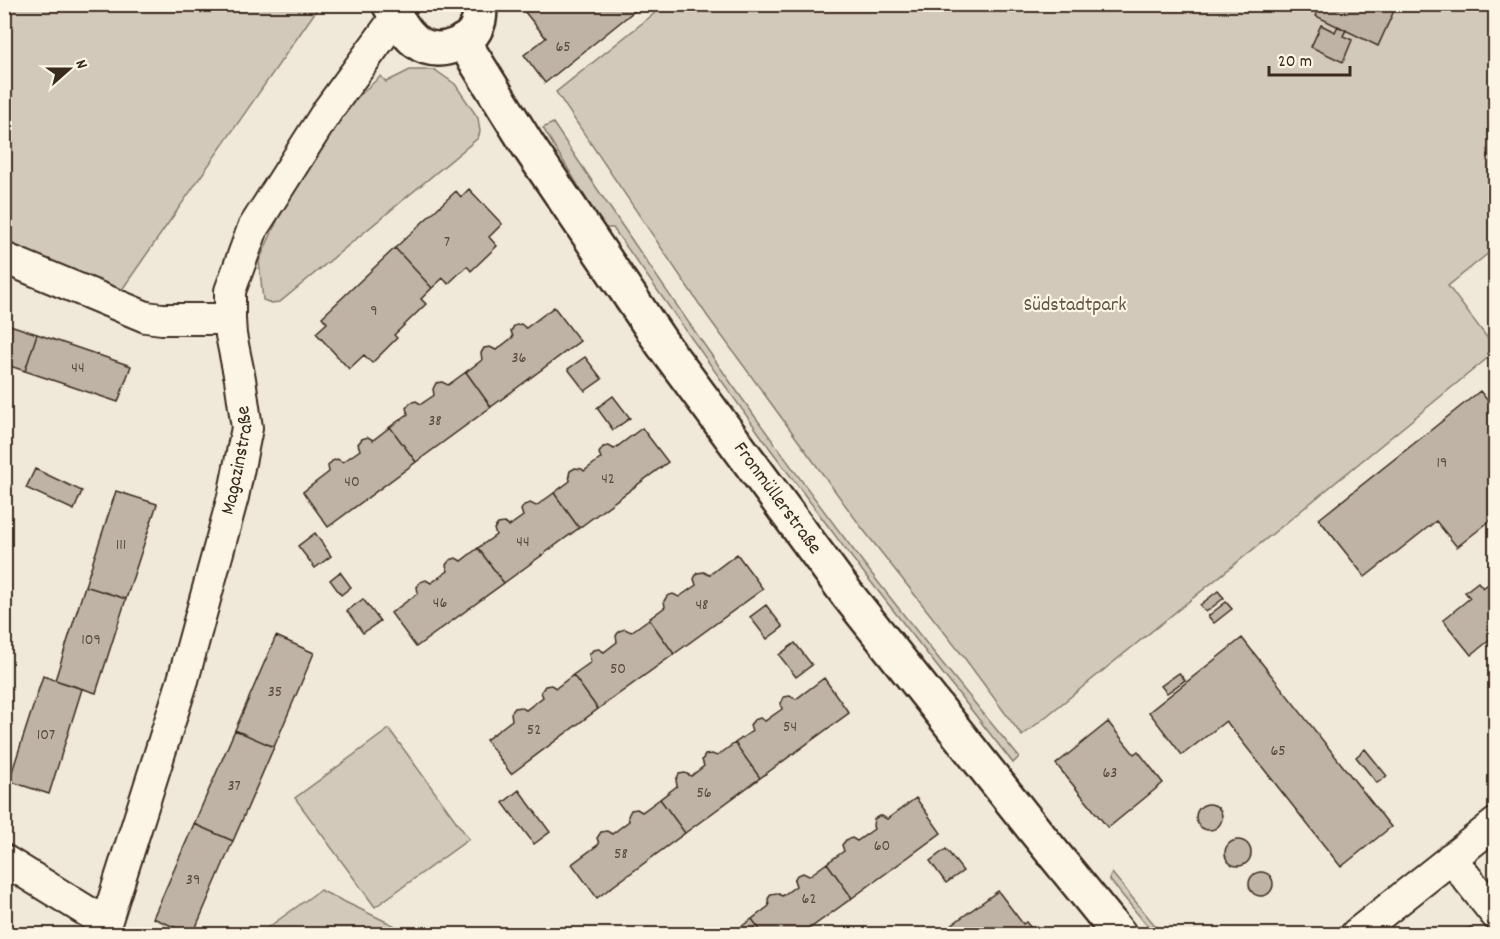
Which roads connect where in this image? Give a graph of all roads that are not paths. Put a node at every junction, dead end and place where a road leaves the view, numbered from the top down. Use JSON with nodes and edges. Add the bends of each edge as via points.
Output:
{"nodes":[{"id":1,"x":479,"y":4,"type":"edge"},
{"id":2,"x":393,"y":11,"type":"edge"},
{"id":3,"x":463,"y":41,"type":"junction"},
{"id":4,"x":4,"y":258,"type":"edge"},
{"id":5,"x":230,"y":319,"type":"junction"},
{"id":6,"x":1496,"y":823,"type":"edge"},
{"id":7,"x":1451,"y":858,"type":"junction"},
{"id":8,"x":4,"y":860,"type":"edge"},
{"id":9,"x":1496,"y":915,"type":"edge"},
{"id":10,"x":104,"y":929,"type":"edge"},
{"id":11,"x":1119,"y":934,"type":"edge"},
{"id":12,"x":1356,"y":934,"type":"edge"}],
"edges":[{"from":1,"to":3,"type":"main road","via":[[478,24]]},
{"from":2,"to":3,"type":"main road","via":[[409,34],[426,47],[452,47]]},
{"from":2,"to":5,"type":"street","name":"Magazinstraße","via":[[253,228],[230,291]]},
{"from":3,"to":11,"type":"main road","name":"Fronmüllerstraße","via":[[528,147],[663,345],[847,594]]},
{"from":4,"to":5,"type":"street","via":[[146,317]]},
{"from":5,"to":10,"type":"street","name":"Magazinstraße","via":[[248,428],[183,680]]},
{"from":6,"to":7,"type":"street"},
{"from":7,"to":9,"type":"street"},
{"from":7,"to":12,"type":"street"},
{"from":8,"to":10,"type":"street"}]}
